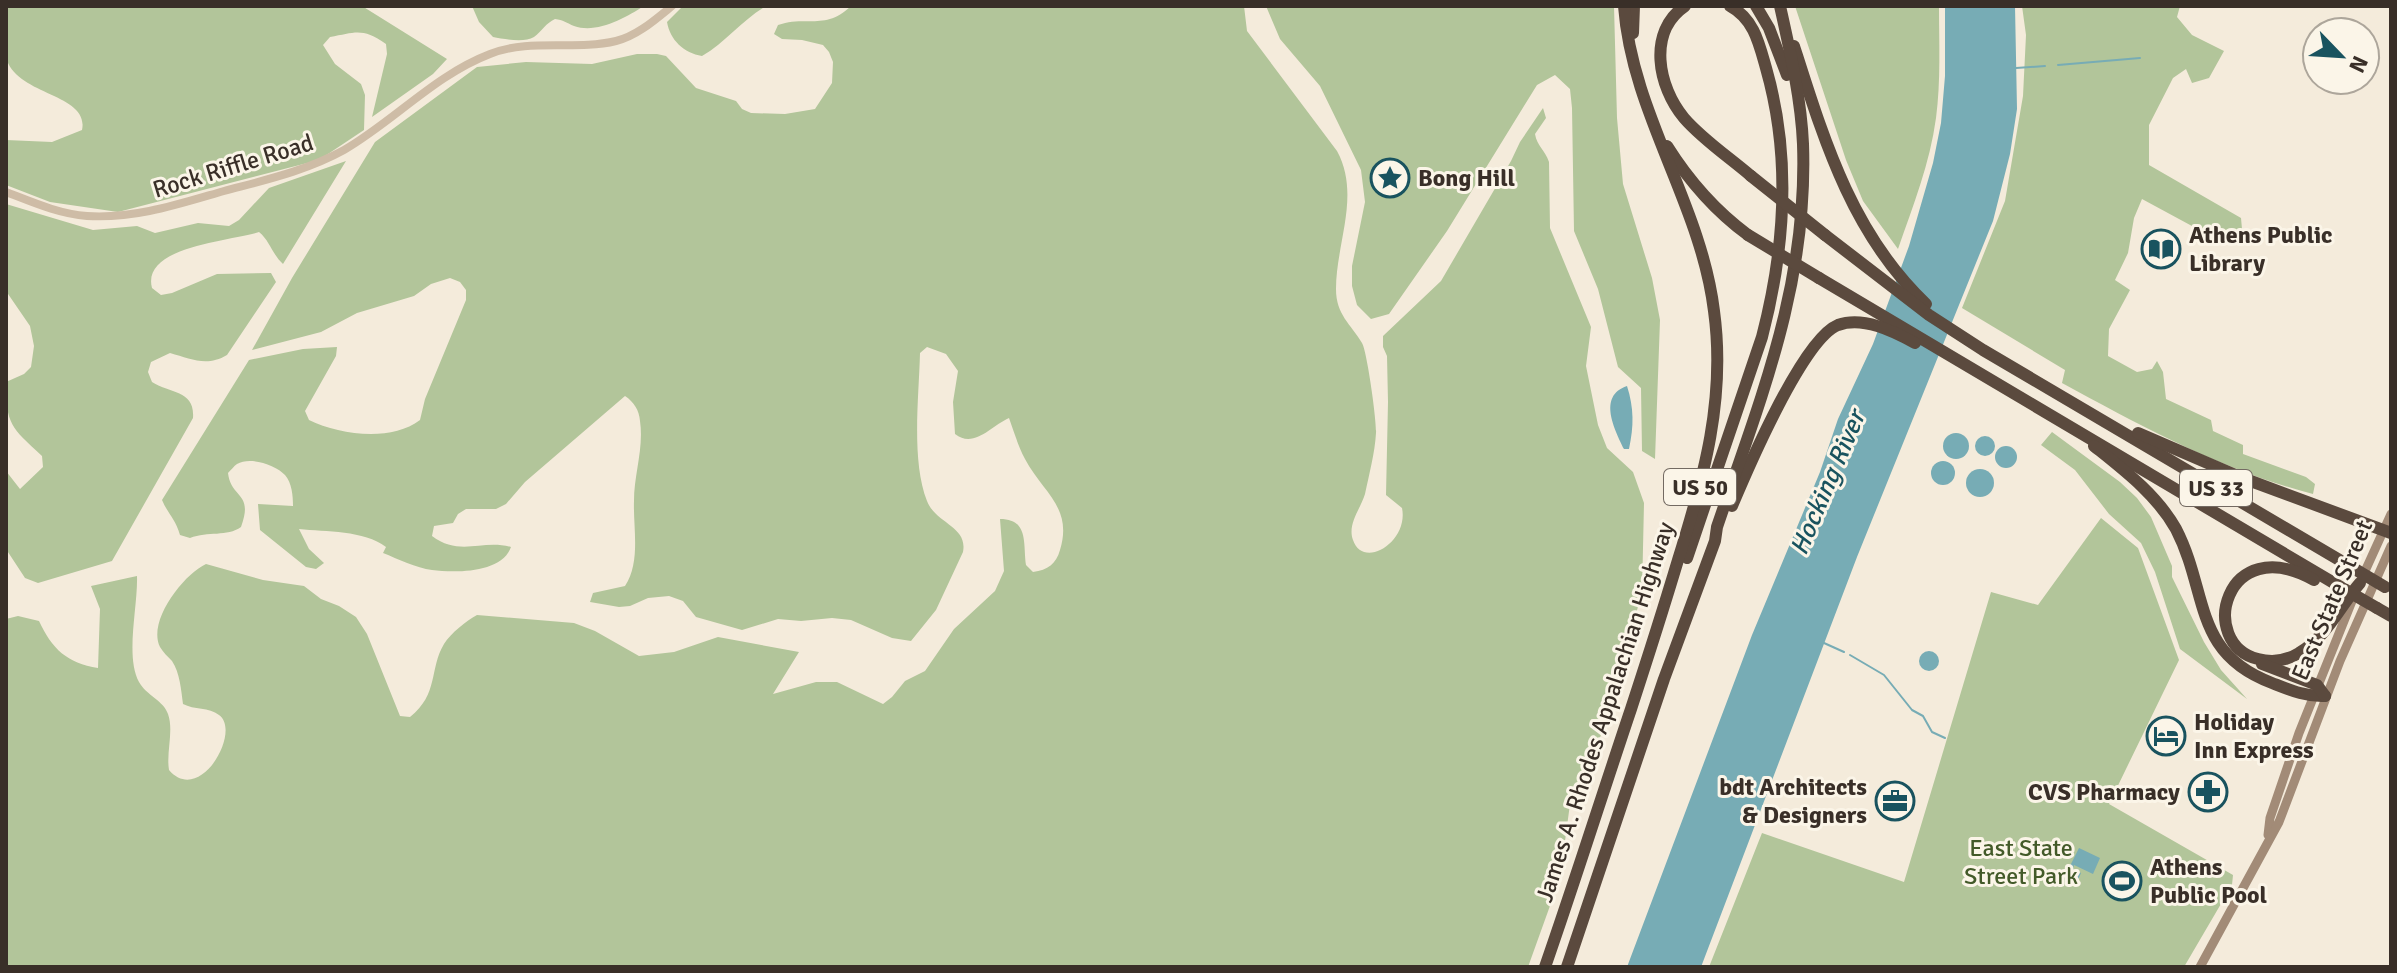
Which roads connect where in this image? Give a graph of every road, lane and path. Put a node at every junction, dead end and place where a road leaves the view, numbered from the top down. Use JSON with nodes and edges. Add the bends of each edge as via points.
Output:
{"nodes":[{"id":1,"x":672,"y":6,"type":"edge"},
{"id":2,"x":1624,"y":6,"type":"edge"},
{"id":3,"x":1634,"y":6,"type":"edge"},
{"id":4,"x":1685,"y":6,"type":"edge"},
{"id":5,"x":1756,"y":6,"type":"edge"},
{"id":6,"x":1780,"y":6,"type":"edge"},
{"id":7,"x":1736,"y":8,"type":"edge"},
{"id":8,"x":1637,"y":80,"type":"junction"},
{"id":9,"x":1800,"y":116,"type":"junction"},
{"id":10,"x":1650,"y":119,"type":"junction"},
{"id":11,"x":6,"y":192,"type":"edge"},
{"id":12,"x":1950,"y":329,"type":"junction"},
{"id":13,"x":1970,"y":368,"type":"junction"},
{"id":14,"x":2080,"y":406,"type":"junction"},
{"id":15,"x":2073,"y":429,"type":"junction"},
{"id":16,"x":2391,"y":514,"type":"edge"},
{"id":17,"x":2388,"y":531,"type":"edge"},
{"id":18,"x":1715,"y":541,"type":"junction"},
{"id":19,"x":2391,"y":546,"type":"edge"},
{"id":20,"x":2360,"y":583,"type":"junction"},
{"id":21,"x":2344,"y":589,"type":"junction"},
{"id":22,"x":2388,"y":589,"type":"edge"},
{"id":23,"x":2391,"y":616,"type":"edge"},
{"id":24,"x":2249,"y":657,"type":"junction"},
{"id":25,"x":2318,"y":693,"type":"junction"},
{"id":26,"x":1585,"y":851,"type":"junction"},
{"id":27,"x":1545,"y":967,"type":"edge"},
{"id":28,"x":1567,"y":967,"type":"edge"},
{"id":29,"x":2200,"y":967,"type":"edge"}],
"edges":[{"from":1,"to":11,"type":"street","name":"Rock Riffle Road","via":[[618,41],[523,46],[466,63],[345,149],[278,177],[145,213],[114,216],[60,211]]},
{"from":2,"to":8,"type":"highway","name":"James A. Rhodes Appalachian Highway","number":"US 33"},
{"from":3,"to":8,"type":"highway"},
{"from":4,"to":12,"type":"highway","bridge":true,"via":[[1669,21],[1661,42],[1666,84],[1685,118],[1825,235]]},
{"from":5,"to":9,"type":"highway","via":[[1779,52]]},
{"from":6,"to":9,"type":"highway","name":"James A. Rhodes Appalachian Highway","number":"US 50"},
{"from":6,"to":12,"type":"highway","number":"US 33","via":[[1850,201],[1876,246]]},
{"from":7,"to":26,"type":"highway","via":[[1758,41],[1782,149],[1781,223],[1771,305]]},
{"from":8,"to":10,"type":"highway","name":"James A. Rhodes Appalachian Highway","number":"US 33"},
{"from":9,"to":18,"type":"highway","name":"James A. Rhodes Appalachian Highway","number":"US 50","via":[[1803,187],[1793,284]]},
{"from":10,"to":13,"type":"highway","number":"US 33","bridge":true,"via":[[1689,179],[1748,235]]},
{"from":10,"to":26,"type":"highway","name":"James A. Rhodes Appalachian Highway","number":"US 50","via":[[1704,256],[1715,312],[1716,400],[1698,494]]},
{"from":12,"to":14,"type":"highway","number":"US 33"},
{"from":13,"to":15,"type":"highway","number":"US 33"},
{"from":13,"to":18,"type":"highway","via":[[1885,328],[1847,323],[1830,329],[1810,349]]},
{"from":14,"to":17,"type":"highway","via":[[2240,477]]},
{"from":14,"to":22,"type":"highway","number":"US 33","bridge":true},
{"from":15,"to":21,"type":"highway","number":"US 33"},
{"from":15,"to":25,"type":"highway","via":[[2163,509],[2189,560],[2213,635],[2230,659],[2259,678]]},
{"from":16,"to":17,"type":"main road","name":"East State Street"},
{"from":17,"to":20,"type":"main road","name":"East State Street"},
{"from":18,"to":28,"type":"highway","name":"James A. Rhodes Appalachian Highway","number":"US 50"},
{"from":19,"to":25,"type":"main road","name":"East State Street"},
{"from":20,"to":24,"type":"highway","via":[[2324,633],[2301,652],[2274,662]]},
{"from":20,"to":25,"type":"main road","name":"East State Street"},
{"from":21,"to":23,"type":"highway","number":"US 33","bridge":true},
{"from":21,"to":24,"type":"highway","via":[[2283,567],[2249,572],[2233,587],[2225,612],[2229,633]]},
{"from":24,"to":25,"type":"highway"},
{"from":25,"to":29,"type":"main road","name":"East State Street","via":[[2270,818],[2268,839]]},
{"from":26,"to":27,"type":"highway","name":"James A. Rhodes Appalachian Highway","number":"US 50"}]}
